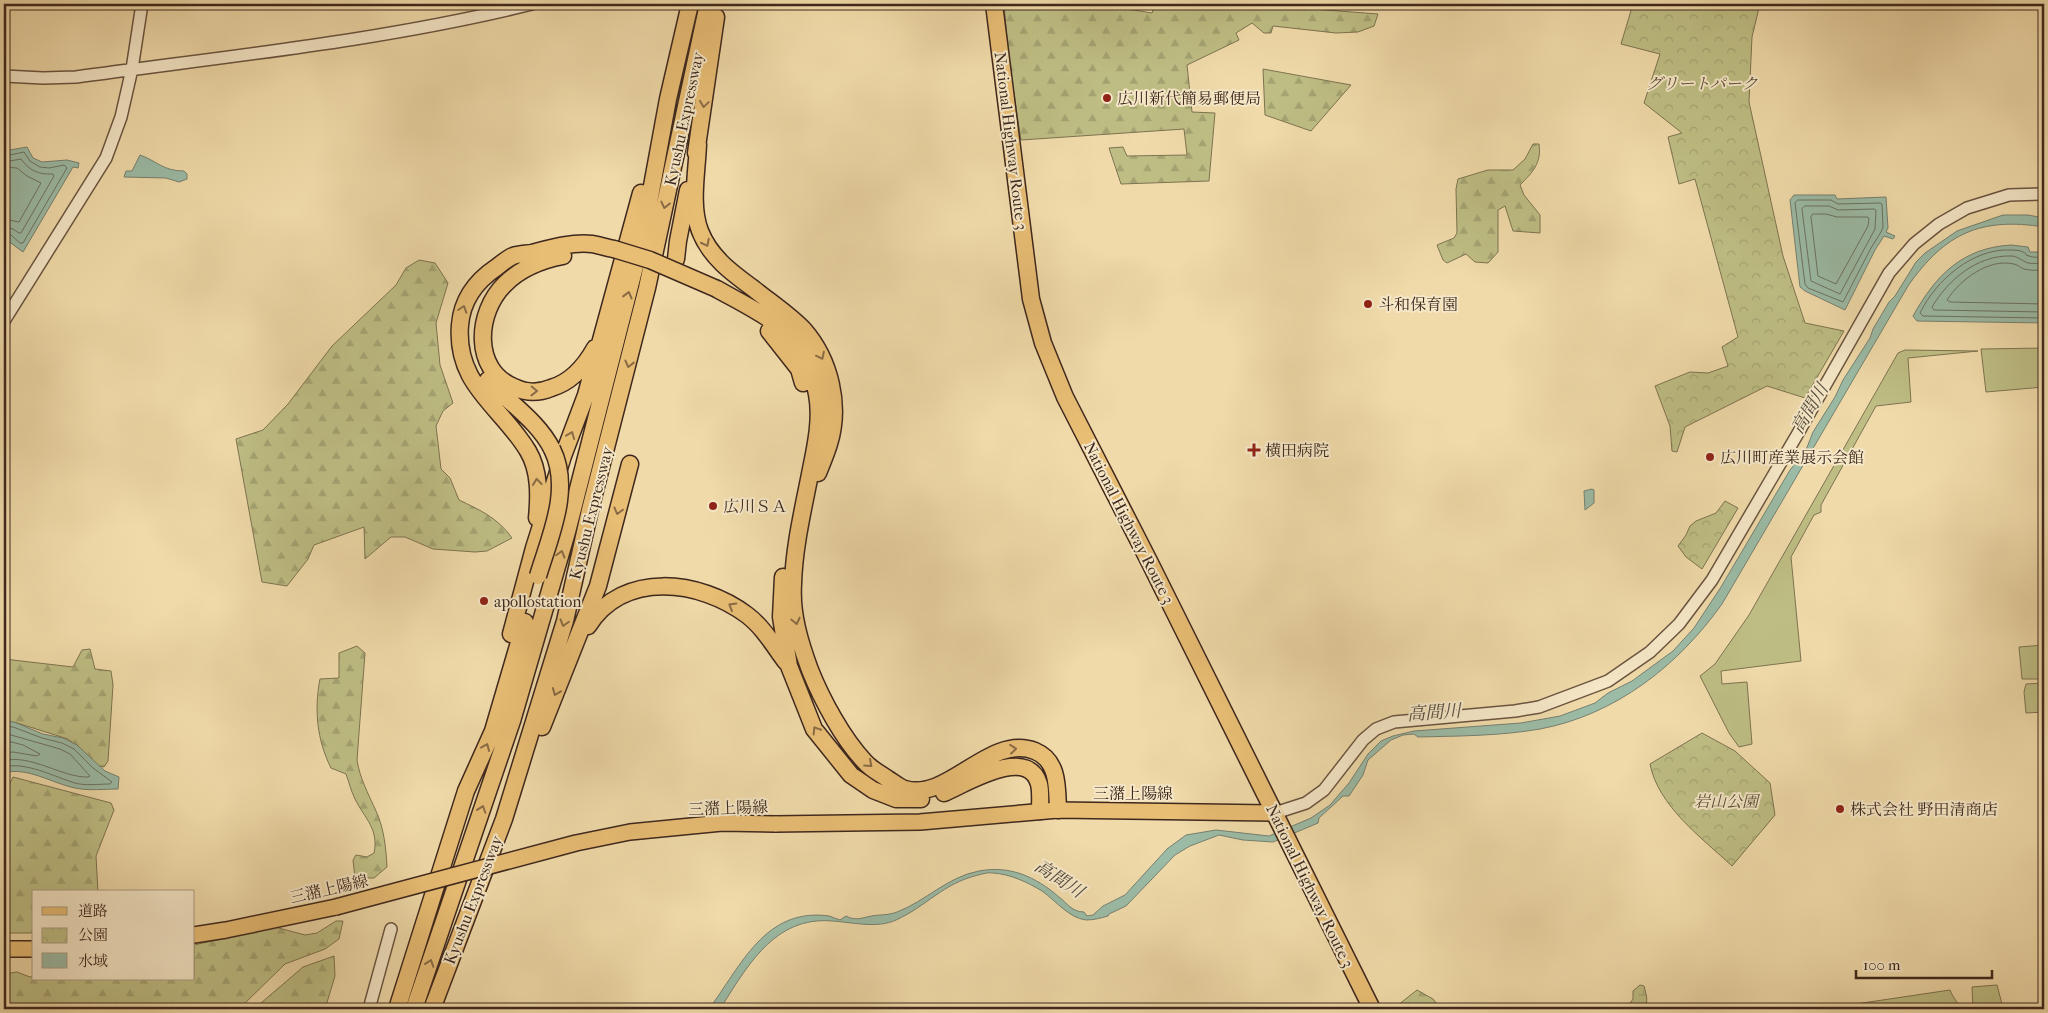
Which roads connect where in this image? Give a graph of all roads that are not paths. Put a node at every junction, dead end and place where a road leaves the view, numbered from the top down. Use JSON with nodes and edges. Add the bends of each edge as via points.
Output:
{"nodes":[{"id":1,"x":142,"y":4,"type":"edge"},
{"id":2,"x":532,"y":4,"type":"edge"},
{"id":3,"x":690,"y":4,"type":"edge"},
{"id":4,"x":708,"y":4,"type":"edge"},
{"id":5,"x":718,"y":4,"type":"edge"},
{"id":6,"x":994,"y":4,"type":"edge"},
{"id":7,"x":132,"y":69,"type":"junction"},
{"id":8,"x":4,"y":76,"type":"edge"},
{"id":9,"x":668,"y":98,"type":"junction"},
{"id":10,"x":698,"y":144,"type":"junction"},
{"id":11,"x":2044,"y":194,"type":"edge"},
{"id":12,"x":533,"y":252,"type":"junction"},
{"id":13,"x":613,"y":254,"type":"junction"},
{"id":14,"x":676,"y":259,"type":"dead end"},
{"id":15,"x":714,"y":293,"type":"junction"},
{"id":16,"x":4,"y":321,"type":"edge"},
{"id":17,"x":604,"y":332,"type":"junction"},
{"id":18,"x":630,"y":464,"type":"dead end"},
{"id":19,"x":806,"y":494,"type":"junction"},
{"id":20,"x":534,"y":548,"type":"junction"},
{"id":21,"x":511,"y":634,"type":"dead end"},
{"id":22,"x":575,"y":647,"type":"junction"},
{"id":23,"x":789,"y":666,"type":"junction"},
{"id":24,"x":1058,"y":810,"type":"junction"},
{"id":25,"x":1040,"y":811,"type":"junction"},
{"id":26,"x":1278,"y":818,"type":"junction"},
{"id":27,"x":504,"y":819,"type":"junction"},
{"id":28,"x":391,"y":929,"type":"dead end"},
{"id":29,"x":195,"y":935,"type":"edge"},
{"id":30,"x":4,"y":949,"type":"edge"},
{"id":31,"x":32,"y":949,"type":"edge"},
{"id":32,"x":369,"y":1009,"type":"edge"},
{"id":33,"x":397,"y":1009,"type":"edge"},
{"id":34,"x":414,"y":1009,"type":"edge"},
{"id":35,"x":432,"y":1009,"type":"edge"},
{"id":36,"x":1372,"y":1009,"type":"edge"}],
"edges":[{"from":1,"to":7,"type":"street"},
{"from":2,"to":7,"type":"street","via":[[417,30]]},
{"from":3,"to":9,"type":"highway","name":"Kyushu Expressway"},
{"from":4,"to":27,"type":"highway","name":"Kyushu Expressway","one_way":true,"via":[[647,288],[565,621]]},
{"from":5,"to":10,"type":"highway","one_way":true},
{"from":6,"to":26,"type":"highway","name":"National Highway Route 3","via":[[1031,299],[1043,343],[1065,397]]},
{"from":7,"to":8,"type":"street","via":[[76,77]]},
{"from":7,"to":16,"type":"street","via":[[121,117],[106,158]]},
{"from":9,"to":17,"type":"highway"},
{"from":34,"to":9,"type":"highway","name":"Kyushu Expressway","one_way":true,"via":[[512,720],[567,532],[643,235]]},
{"from":10,"to":14,"type":"highway"},
{"from":10,"to":19,"type":"highway","one_way":true,"via":[[695,212],[700,232],[710,251],[729,271],[803,329],[821,353],[832,383],[830,443]]},
{"from":11,"to":26,"type":"street","via":[[2009,195],[1968,208],[1939,224],[1914,244],[1895,266],[1708,586],[1679,624],[1650,652],[1608,681],[1539,707],[1515,712],[1394,722],[1376,729],[1363,740],[1324,790]]},
{"from":12,"to":13,"type":"highway","via":[[591,244]]},
{"from":20,"to":12,"type":"highway","one_way":true,"via":[[539,502],[537,475],[529,453],[473,382],[462,360],[459,339],[461,315],[467,298],[482,277],[512,256]]},
{"from":33,"to":12,"type":"highway","one_way":true,"bridge":true,"via":[[466,791],[493,731],[559,503],[560,472],[547,438],[480,373],[472,357],[470,342],[472,323],[487,289]]},
{"from":13,"to":15,"type":"highway","via":[[647,270]]},
{"from":13,"to":17,"type":"highway","one_way":true,"via":[[574,254],[534,264],[520,272],[493,298],[484,318],[483,348],[490,366],[505,383],[528,392],[543,391],[562,385],[577,373]]},
{"from":15,"to":19,"type":"highway","via":[[773,322],[798,345],[810,367],[818,396],[818,422]]},
{"from":15,"to":23,"type":"highway","via":[[762,324],[780,343],[799,369],[807,397],[808,428],[782,583],[781,617]]},
{"from":20,"to":17,"type":"highway","one_way":true,"via":[[586,396]]},
{"from":18,"to":22,"type":"highway","one_way":true,"via":[[598,586]]},
{"from":19,"to":24,"type":"highway","one_way":true,"via":[[792,586],[794,617],[811,670],[833,717],[866,763],[905,789],[923,790],[943,783],[996,752],[1027,748],[1038,752],[1050,764],[1056,777]]},
{"from":20,"to":21,"type":"highway"},
{"from":23,"to":22,"type":"highway","one_way":true,"via":[[749,616],[712,595],[677,587],[651,587],[627,592],[606,604]]},
{"from":22,"to":27,"type":"highway","one_way":true},
{"from":25,"to":23,"type":"highway","one_way":true,"via":[[1039,784],[1035,776],[1016,765],[1002,767],[937,796],[920,800],[896,799],[873,790],[851,775],[814,729]]},
{"from":24,"to":25,"type":"main road","name":"三潴上陽線"},
{"from":24,"to":26,"type":"main road","name":"三潴上陽線"},
{"from":25,"to":29,"type":"main road","name":"三潴上陽線","bridge":true,"via":[[920,822],[722,823],[630,832],[576,843],[336,907]]},
{"from":26,"to":36,"type":"highway","name":"National Highway Route 3"},
{"from":27,"to":35,"type":"highway","name":"Kyushu Expressway"},
{"from":28,"to":32,"type":"street"},
{"from":30,"to":31,"type":"main road"}]}
